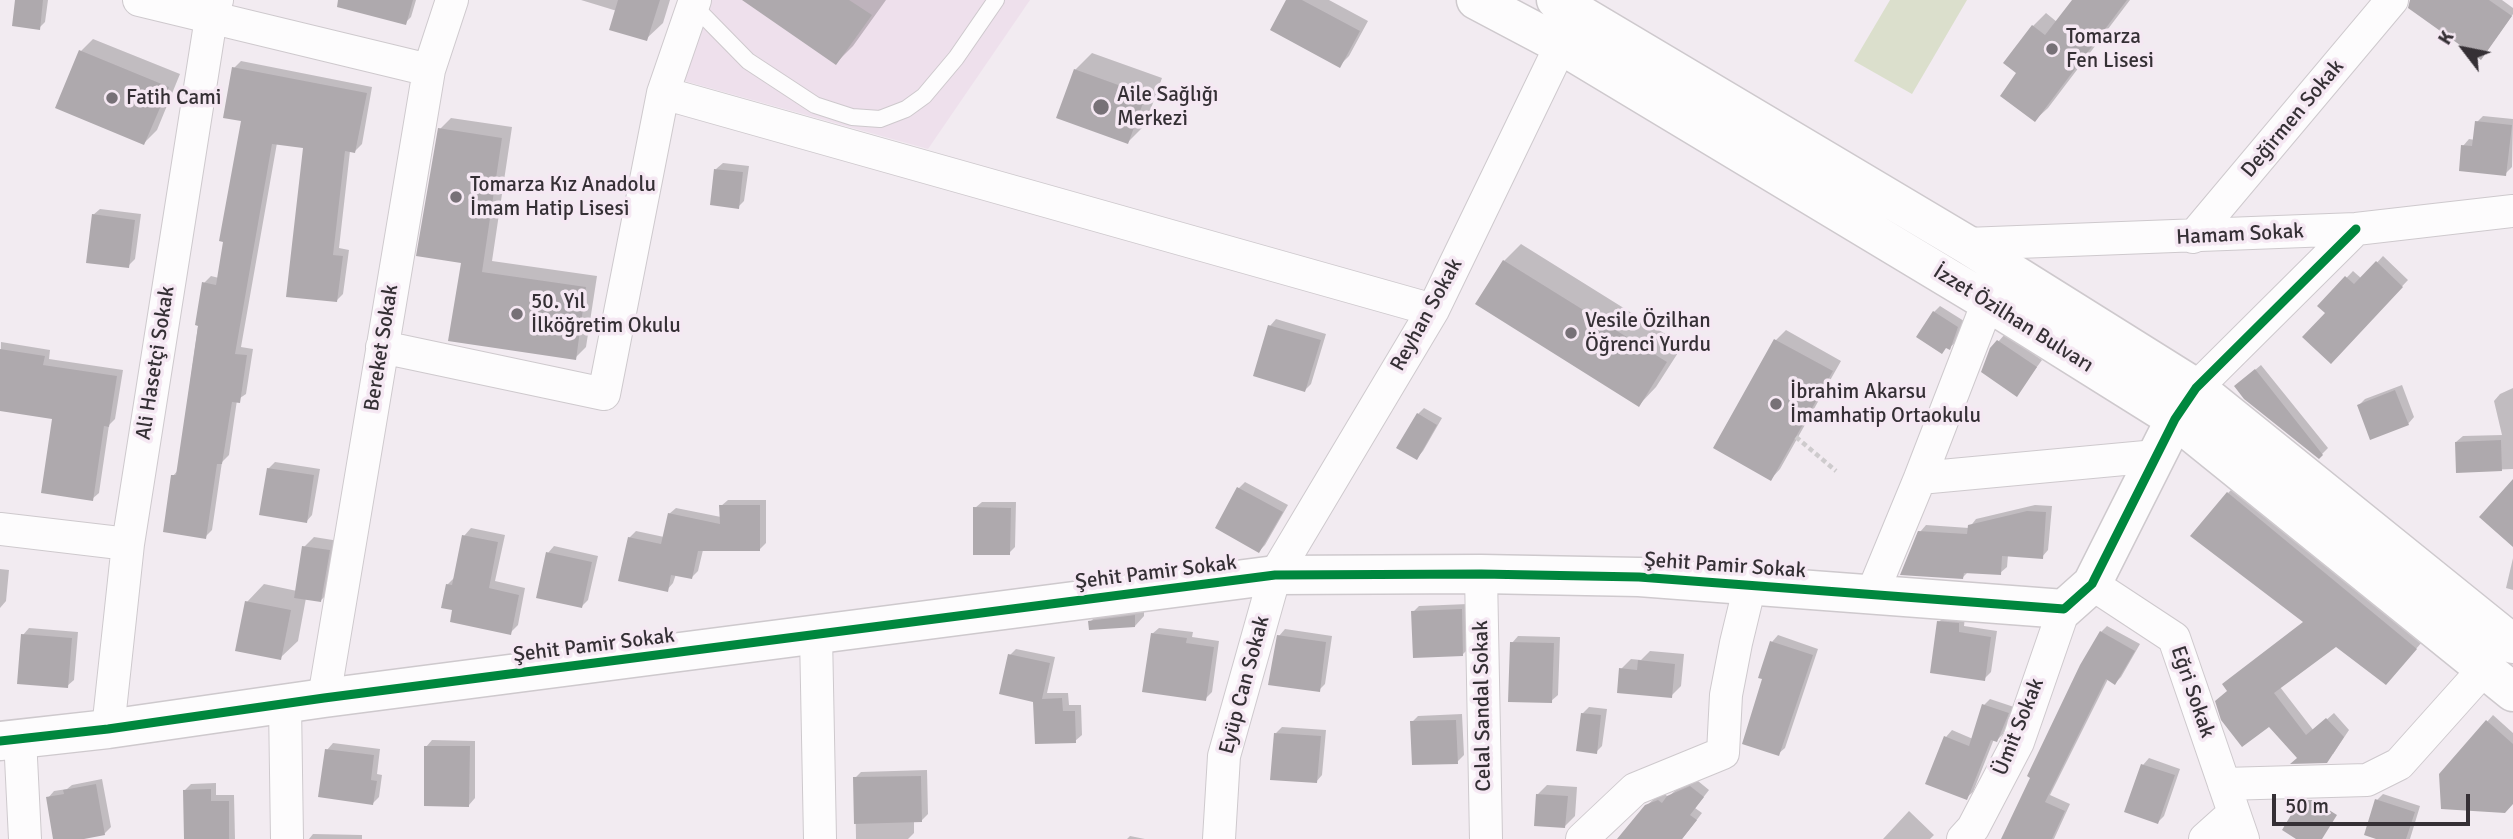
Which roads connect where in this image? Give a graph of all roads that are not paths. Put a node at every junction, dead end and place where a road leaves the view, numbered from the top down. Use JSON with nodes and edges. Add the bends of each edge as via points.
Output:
{"nodes":[{"id":1,"x":139,"y":0,"type":"edge"},
{"id":2,"x":452,"y":0,"type":"edge"},
{"id":3,"x":996,"y":0,"type":"edge"},
{"id":4,"x":1476,"y":0,"type":"edge"},
{"id":5,"x":2392,"y":0,"type":"edge"},
{"id":6,"x":694,"y":3,"type":"edge"},
{"id":7,"x":1573,"y":4,"type":"edge"},
{"id":8,"x":214,"y":9,"type":"edge"},
{"id":9,"x":1561,"y":45,"type":"junction"},
{"id":10,"x":429,"y":70,"type":"junction"},
{"id":11,"x":663,"y":93,"type":"junction"},
{"id":12,"x":2513,"y":211,"type":"edge"},
{"id":13,"x":2356,"y":229,"type":"junction"},
{"id":14,"x":2193,"y":237,"type":"junction"},
{"id":15,"x":1966,"y":244,"type":"junction"},
{"id":16,"x":1987,"y":302,"type":"junction"},
{"id":17,"x":1433,"y":310,"type":"junction"},
{"id":18,"x":382,"y":347,"type":"junction"},
{"id":19,"x":2196,"y":388,"type":"junction"},
{"id":20,"x":2175,"y":419,"type":"junction"},
{"id":21,"x":2156,"y":456,"type":"junction"},
{"id":22,"x":1920,"y":478,"type":"junction"},
{"id":23,"x":0,"y":529,"type":"edge"},
{"id":24,"x":128,"y":544,"type":"junction"},
{"id":25,"x":1481,"y":574,"type":"junction"},
{"id":26,"x":1275,"y":575,"type":"junction"},
{"id":27,"x":1750,"y":585,"type":"junction"},
{"id":28,"x":1872,"y":594,"type":"junction"},
{"id":29,"x":2078,"y":597,"type":"junction"},
{"id":30,"x":816,"y":635,"type":"junction"},
{"id":31,"x":2513,"y":644,"type":"edge"},
{"id":32,"x":2499,"y":681,"type":"edge"},
{"id":33,"x":324,"y":698,"type":"junction"},
{"id":34,"x":285,"y":704,"type":"junction"},
{"id":35,"x":108,"y":729,"type":"junction"},
{"id":36,"x":10,"y":740,"type":"edge"},
{"id":37,"x":2234,"y":812,"type":"edge"},
{"id":38,"x":25,"y":839,"type":"edge"},
{"id":39,"x":287,"y":839,"type":"edge"},
{"id":40,"x":820,"y":839,"type":"edge"},
{"id":41,"x":1219,"y":839,"type":"edge"},
{"id":42,"x":1486,"y":839,"type":"edge"},
{"id":43,"x":1582,"y":839,"type":"edge"},
{"id":44,"x":1963,"y":839,"type":"edge"},
{"id":45,"x":2205,"y":839,"type":"edge"}],
"edges":[{"from":1,"to":8,"type":"street"},
{"from":2,"to":10,"type":"street","name":"Bereket Sokak"},
{"from":3,"to":6,"type":"lane","via":[[924,96],[880,119],[852,117],[815,104],[747,61]]},
{"from":4,"to":9,"type":"main road","name":"İzzet Özilhan Bulvarı"},
{"from":5,"to":14,"type":"street","name":"Değirmen Sokak"},
{"from":6,"to":11,"type":"street"},
{"from":7,"to":9,"type":"main road"},
{"from":7,"to":15,"type":"main road","name":"İzzet Özilhan Bulvarı"},
{"from":8,"to":10,"type":"street"},
{"from":8,"to":24,"type":"street","name":"Ali Hasetçi Sokak"},
{"from":9,"to":16,"type":"main road","name":"İzzet Özilhan Bulvarı"},
{"from":9,"to":17,"type":"street","name":"Reyhan Sokak"},
{"from":10,"to":18,"type":"street","name":"Bereket Sokak"},
{"from":11,"to":17,"type":"street"},
{"from":11,"to":18,"type":"street","via":[[604,394]]},
{"from":12,"to":13,"type":"street","name":"Hamam Sokak"},
{"from":13,"to":14,"type":"street","name":"Hamam Sokak"},
{"from":13,"to":19,"type":"street"},
{"from":14,"to":15,"type":"street","name":"Hamam Sokak"},
{"from":15,"to":19,"type":"main road","name":"İzzet Özilhan Bulvarı"},
{"from":16,"to":20,"type":"main road","name":"İzzet Özilhan Bulvarı"},
{"from":16,"to":22,"type":"street"},
{"from":17,"to":26,"type":"street","name":"Reyhan Sokak"},
{"from":18,"to":33,"type":"street","name":"Bereket Sokak"},
{"from":19,"to":20,"type":"main road"},
{"from":19,"to":31,"type":"main road","name":"İzzet Özilhan Bulvarı"},
{"from":20,"to":21,"type":"main road"},
{"from":20,"to":32,"type":"main road","name":"İzzet Özilhan Bulvarı"},
{"from":21,"to":22,"type":"street"},
{"from":21,"to":29,"type":"main road"},
{"from":22,"to":28,"type":"street"},
{"from":23,"to":24,"type":"street"},
{"from":24,"to":35,"type":"street","name":"Ali Hasetçi Sokak"},
{"from":25,"to":26,"type":"main road","name":"Şehit Pamir Sokak"},
{"from":25,"to":27,"type":"main road","name":"Şehit Pamir Sokak"},
{"from":25,"to":42,"type":"street","name":"Celal Sandal Sokak"},
{"from":26,"to":30,"type":"main road","name":"Şehit Pamir Sokak"},
{"from":26,"to":41,"type":"street","name":"Eyüp Can Sokak","via":[[1224,756]]},
{"from":27,"to":28,"type":"main road","name":"Şehit Pamir Sokak"},
{"from":27,"to":43,"type":"street","via":[[1726,695],[1723,753],[1635,789]]},
{"from":28,"to":29,"type":"main road","name":"Şehit Pamir Sokak"},
{"from":29,"to":37,"type":"street","name":"Eğri Sokak","via":[[2174,638]]},
{"from":29,"to":44,"type":"street","name":"Ümit Sokak","via":[[2018,742]]},
{"from":30,"to":33,"type":"main road","name":"Şehit Pamir Sokak"},
{"from":30,"to":40,"type":"street"},
{"from":32,"to":37,"type":"street","via":[[2399,764],[2367,780]]},
{"from":33,"to":34,"type":"main road","name":"Şehit Pamir Sokak"},
{"from":34,"to":35,"type":"main road","name":"Şehit Pamir Sokak"},
{"from":34,"to":39,"type":"street"},
{"from":35,"to":36,"type":"main road","name":"Şehit Pamir Sokak"},
{"from":36,"to":38,"type":"street"},
{"from":37,"to":45,"type":"street"}]}
